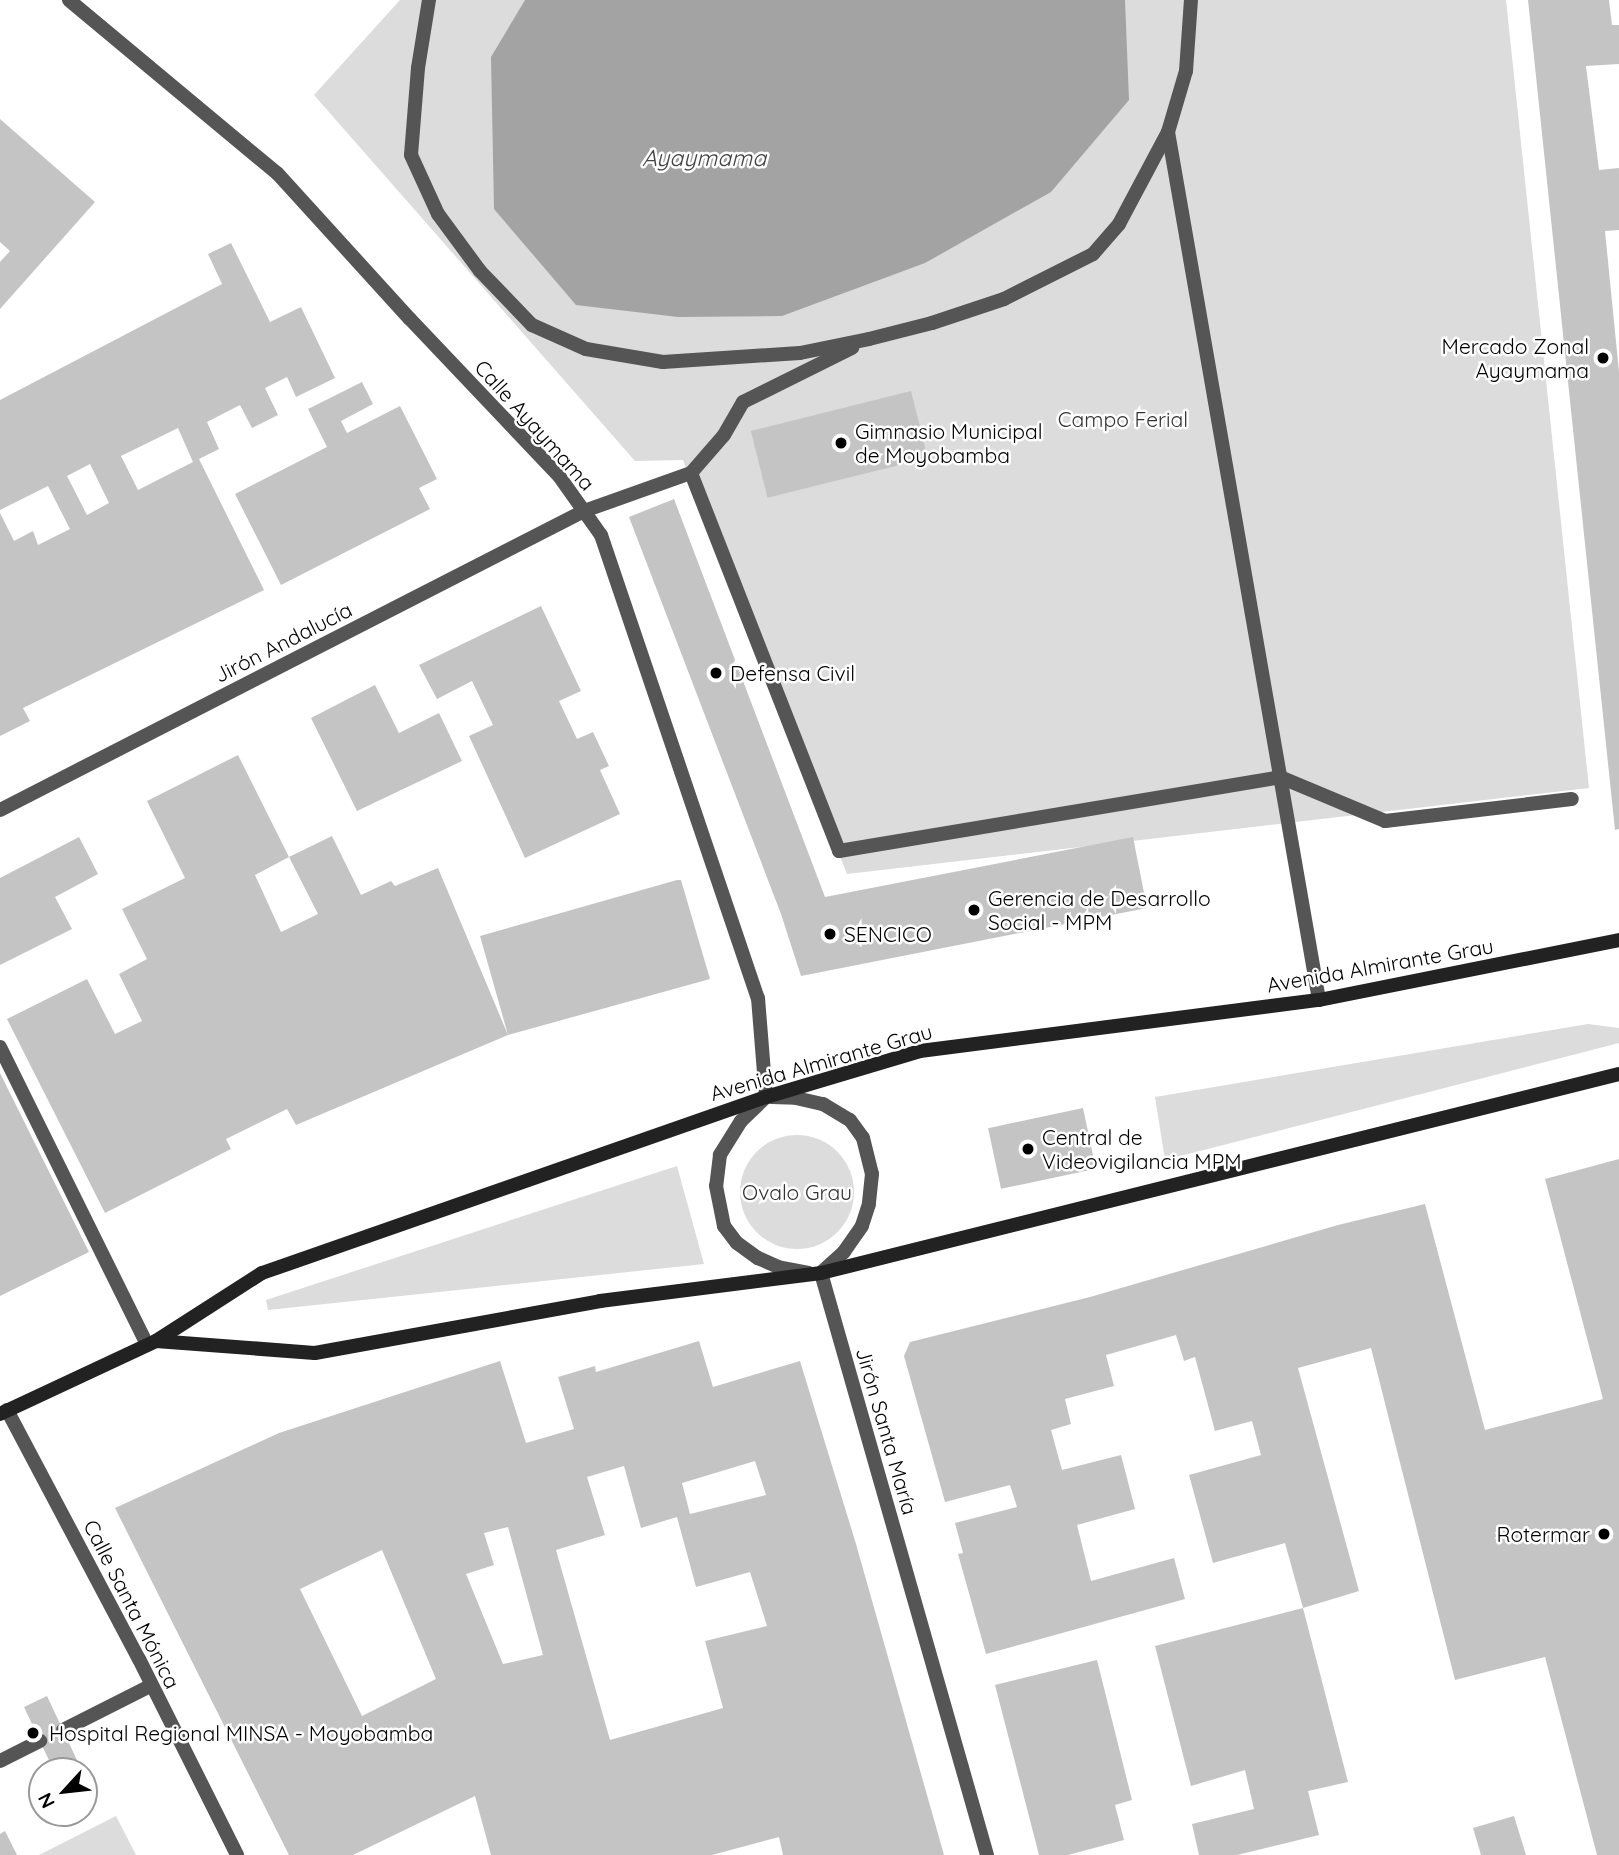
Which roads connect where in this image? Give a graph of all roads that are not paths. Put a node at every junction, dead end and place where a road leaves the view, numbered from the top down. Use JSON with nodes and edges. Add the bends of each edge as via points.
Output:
{"nodes":[{"id":1,"x":69,"y":0,"type":"edge"},
{"id":2,"x":429,"y":0,"type":"edge"},
{"id":3,"x":1191,"y":0,"type":"edge"},
{"id":4,"x":1168,"y":132,"type":"junction"},
{"id":5,"x":869,"y":339,"type":"junction"},
{"id":6,"x":691,"y":474,"type":"junction"},
{"id":7,"x":584,"y":512,"type":"junction"},
{"id":8,"x":1280,"y":777,"type":"junction"},
{"id":9,"x":1572,"y":799,"type":"dead end"},
{"id":10,"x":0,"y":810,"type":"edge"},
{"id":11,"x":1619,"y":940,"type":"edge"},
{"id":12,"x":1319,"y":1000,"type":"junction"},
{"id":13,"x":0,"y":1047,"type":"edge"},
{"id":14,"x":1619,"y":1074,"type":"edge"},
{"id":15,"x":766,"y":1097,"type":"junction"},
{"id":16,"x":821,"y":1273,"type":"junction"},
{"id":17,"x":151,"y":1343,"type":"junction"},
{"id":18,"x":4,"y":1413,"type":"edge"},
{"id":19,"x":150,"y":1686,"type":"junction"},
{"id":20,"x":63,"y":1730,"type":"dead end"},
{"id":21,"x":40,"y":1741,"type":"dead end"},
{"id":22,"x":0,"y":1761,"type":"edge"},
{"id":23,"x":237,"y":1855,"type":"edge"},
{"id":24,"x":987,"y":1855,"type":"edge"}],
"edges":[{"from":1,"to":7,"type":"street","name":"Calle Ayaymama","via":[[277,173],[559,476]]},
{"from":2,"to":5,"type":"street","via":[[411,155],[438,215],[480,271],[532,325],[586,349],[663,362],[800,353]]},
{"from":3,"to":4,"type":"street","via":[[1186,71]]},
{"from":4,"to":5,"type":"street","via":[[1119,224],[1093,254],[1004,299]]},
{"from":4,"to":8,"type":"street"},
{"from":5,"to":6,"type":"street","via":[[743,402],[724,435]]},
{"from":6,"to":7,"type":"street","name":"Jirón Andalucía"},
{"from":6,"to":8,"type":"street","via":[[839,851]]},
{"from":7,"to":10,"type":"street","name":"Jirón Andalucía"},
{"from":7,"to":15,"type":"street","name":"Calle Ayaymama","via":[[601,535],[758,998]]},
{"from":8,"to":9,"type":"street","via":[[1385,821]]},
{"from":8,"to":12,"type":"street"},
{"from":11,"to":12,"type":"main road","name":"Avenida Almirante Grau"},
{"from":12,"to":15,"type":"main road","name":"Avenida Almirante Grau","via":[[920,1051]]},
{"from":13,"to":17,"type":"street"},
{"from":14,"to":16,"type":"main road","name":"Avenida Almirante Grau"},
{"from":15,"to":16,"type":"street","via":[[741,1121],[720,1155],[716,1186],[724,1226],[758,1258],[778,1267]]},
{"from":15,"to":16,"type":"street","via":[[823,1104],[850,1120],[863,1138],[872,1174],[869,1205],[862,1226],[844,1252]]},
{"from":15,"to":17,"type":"main road","name":"Avenida Almirante Grau","via":[[262,1273]]},
{"from":16,"to":17,"type":"main road","name":"Avenida Almirante Grau","via":[[600,1301],[315,1353]]},
{"from":16,"to":24,"type":"street","name":"Jirón Santa María"},
{"from":17,"to":18,"type":"main road","name":"Avenida Almirante Grau"},
{"from":18,"to":19,"type":"street","name":"Calle Santa Mónica"},
{"from":19,"to":20,"type":"street"},
{"from":19,"to":23,"type":"street","name":"Calle Santa Mónica"},
{"from":21,"to":22,"type":"street"}]}
